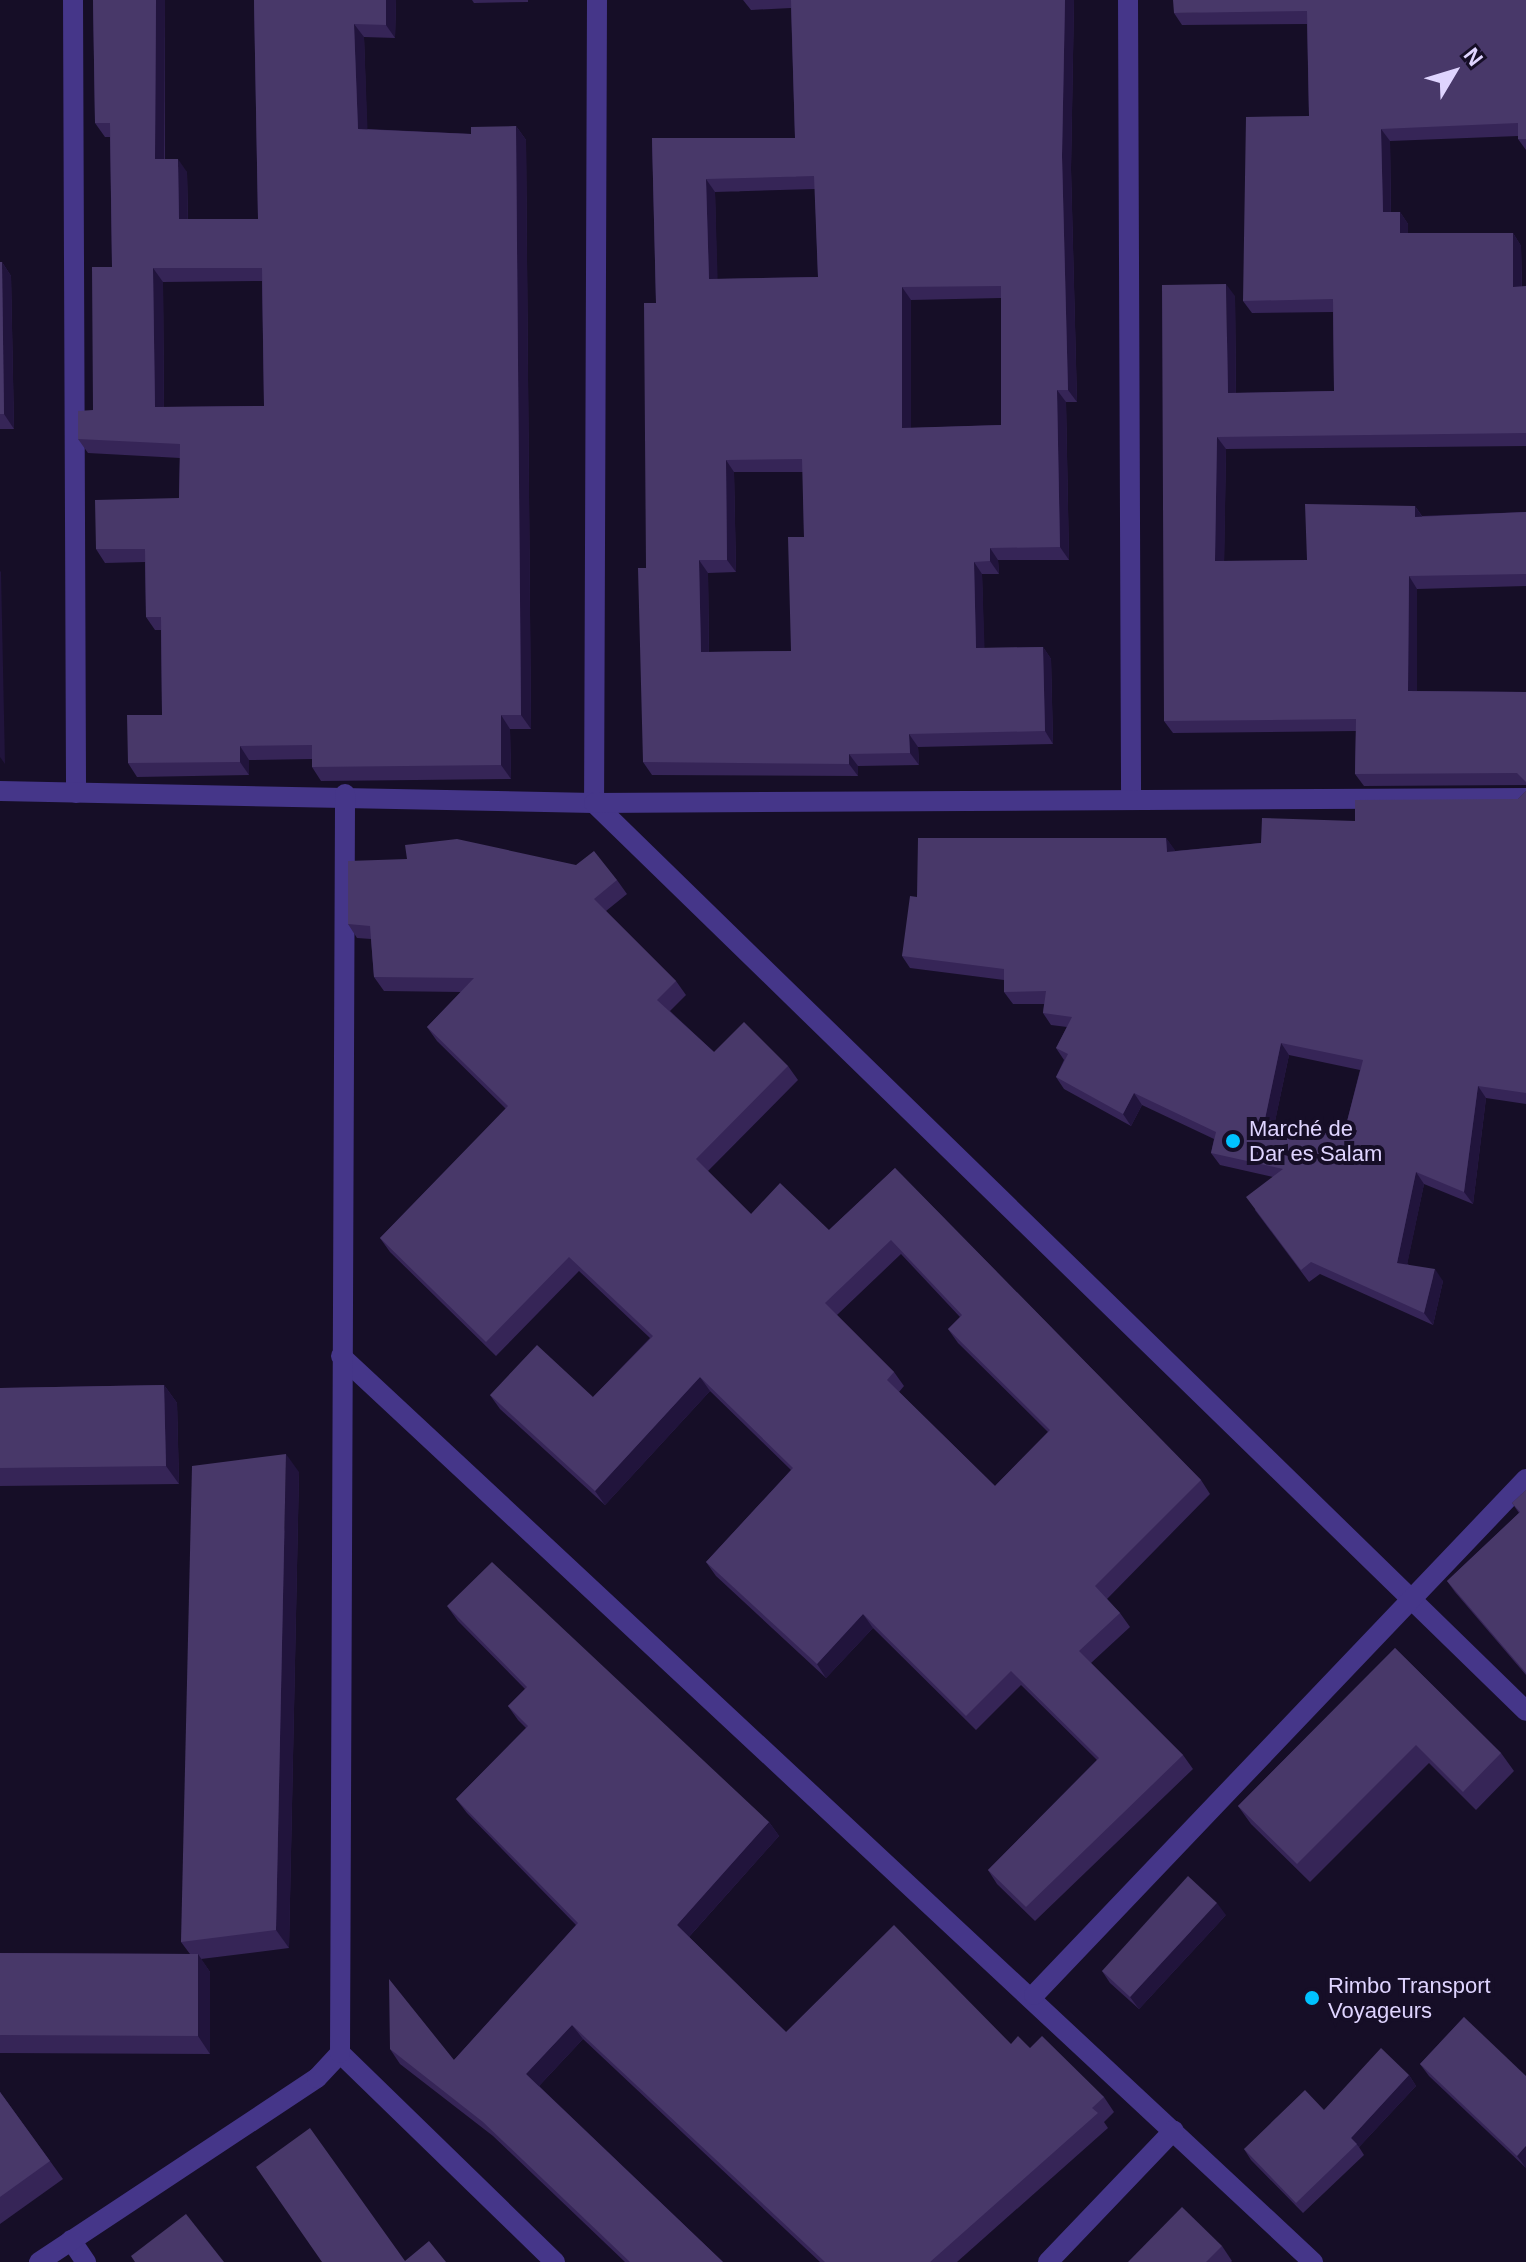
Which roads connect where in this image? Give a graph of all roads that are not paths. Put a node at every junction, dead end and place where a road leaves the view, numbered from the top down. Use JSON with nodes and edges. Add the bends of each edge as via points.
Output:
{"nodes":[{"id":1,"x":73,"y":0,"type":"edge"},
{"id":2,"x":597,"y":0,"type":"edge"},
{"id":3,"x":1128,"y":0,"type":"edge"},
{"id":4,"x":0,"y":791,"type":"edge"},
{"id":5,"x":76,"y":793,"type":"junction"},
{"id":6,"x":345,"y":794,"type":"junction"},
{"id":7,"x":1131,"y":797,"type":"junction"},
{"id":8,"x":1526,"y":798,"type":"edge"},
{"id":9,"x":594,"y":803,"type":"junction"},
{"id":10,"x":341,"y":1356,"type":"junction"},
{"id":11,"x":1526,"y":1479,"type":"edge"},
{"id":12,"x":1410,"y":1601,"type":"junction"},
{"id":13,"x":1526,"y":1711,"type":"edge"},
{"id":14,"x":1034,"y":1995,"type":"junction"},
{"id":15,"x":340,"y":2053,"type":"junction"},
{"id":16,"x":1174,"y":2130,"type":"junction"},
{"id":17,"x":71,"y":2240,"type":"junction"},
{"id":18,"x":39,"y":2262,"type":"edge"},
{"id":19,"x":86,"y":2262,"type":"edge"},
{"id":20,"x":555,"y":2262,"type":"edge"},
{"id":21,"x":1048,"y":2262,"type":"edge"},
{"id":22,"x":1313,"y":2262,"type":"edge"}],
"edges":[{"from":1,"to":5,"type":"street"},
{"from":2,"to":9,"type":"street"},
{"from":3,"to":7,"type":"street"},
{"from":4,"to":5,"type":"street"},
{"from":5,"to":6,"type":"street"},
{"from":6,"to":9,"type":"street"},
{"from":6,"to":10,"type":"street"},
{"from":7,"to":8,"type":"street"},
{"from":7,"to":9,"type":"street"},
{"from":9,"to":12,"type":"street"},
{"from":10,"to":14,"type":"street"},
{"from":10,"to":15,"type":"street"},
{"from":11,"to":12,"type":"street"},
{"from":12,"to":13,"type":"street"},
{"from":12,"to":14,"type":"street"},
{"from":14,"to":16,"type":"street"},
{"from":15,"to":17,"type":"street","via":[[317,2078]]},
{"from":15,"to":20,"type":"street"},
{"from":16,"to":21,"type":"street"},
{"from":16,"to":22,"type":"street"},
{"from":17,"to":18,"type":"street"},
{"from":17,"to":19,"type":"street"}]}
